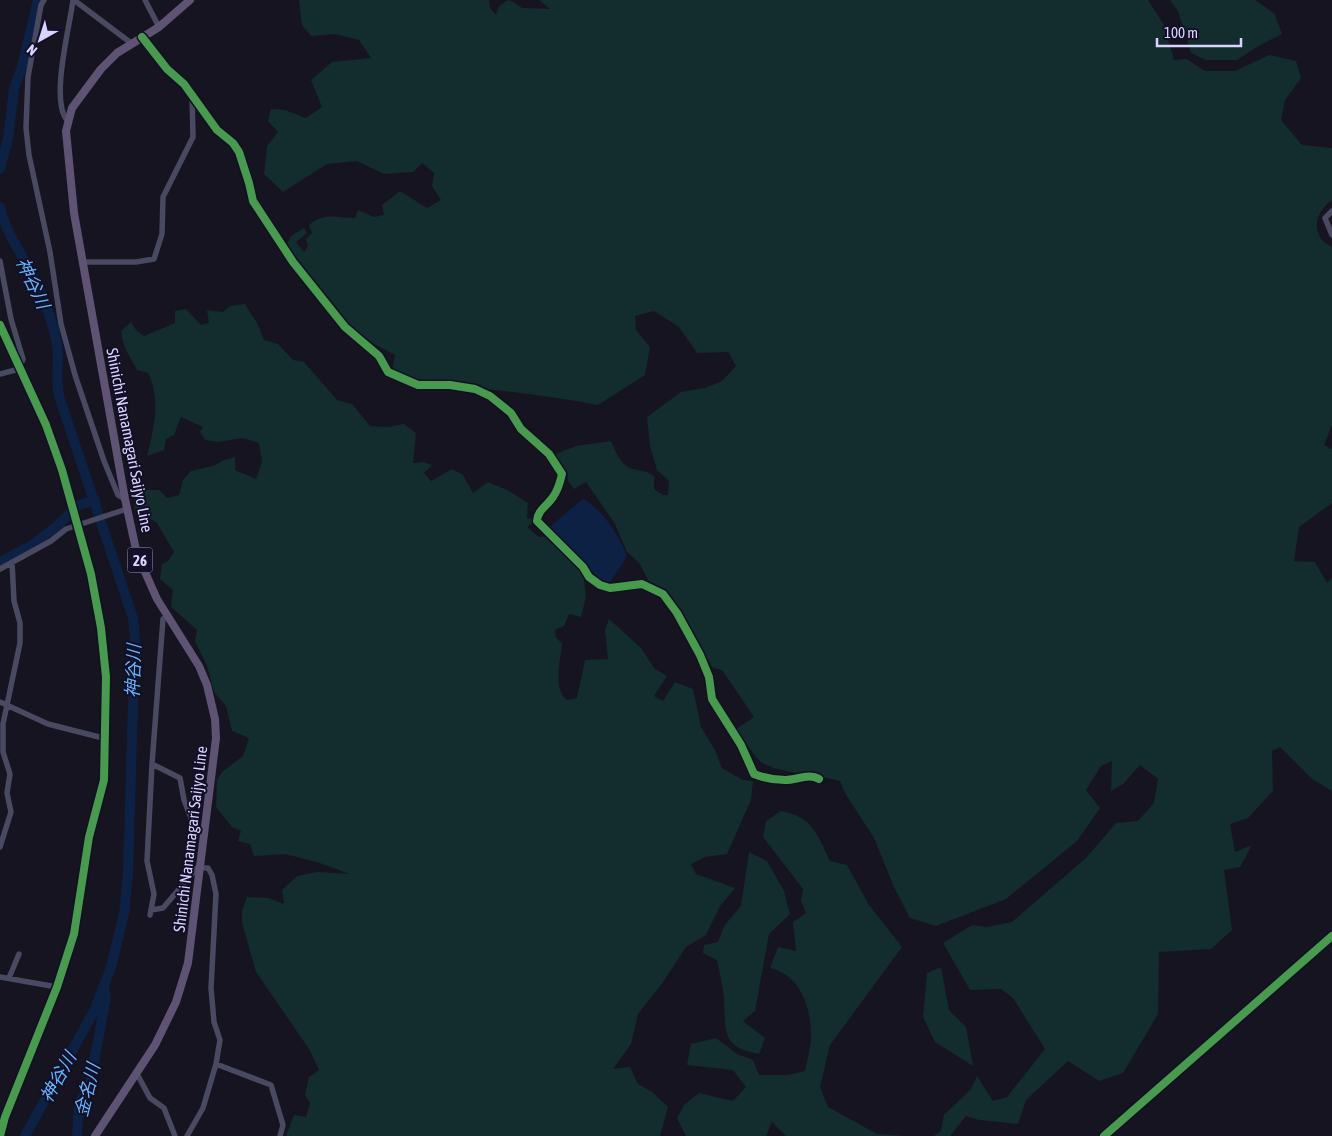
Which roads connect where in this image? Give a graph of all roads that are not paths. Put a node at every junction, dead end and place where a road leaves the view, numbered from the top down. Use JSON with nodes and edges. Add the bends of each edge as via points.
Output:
{"nodes":[{"id":1,"x":44,"y":0,"type":"edge"},
{"id":2,"x":74,"y":0,"type":"edge"},
{"id":3,"x":145,"y":0,"type":"edge"},
{"id":4,"x":190,"y":0,"type":"edge"},
{"id":5,"x":159,"y":27,"type":"junction"},
{"id":6,"x":142,"y":37,"type":"junction"},
{"id":7,"x":131,"y":43,"type":"junction"},
{"id":8,"x":192,"y":94,"type":"junction"},
{"id":9,"x":67,"y":120,"type":"junction"},
{"id":10,"x":1332,"y":211,"type":"edge"},
{"id":11,"x":1332,"y":235,"type":"edge"},
{"id":12,"x":0,"y":261,"type":"edge"},
{"id":13,"x":83,"y":262,"type":"junction"},
{"id":14,"x":0,"y":325,"type":"edge"},
{"id":15,"x":18,"y":369,"type":"junction"},
{"id":16,"x":0,"y":374,"type":"edge"},
{"id":17,"x":125,"y":499,"type":"junction"},
{"id":18,"x":123,"y":511,"type":"junction"},
{"id":19,"x":78,"y":525,"type":"junction"},
{"id":20,"x":12,"y":562,"type":"junction"},
{"id":21,"x":0,"y":569,"type":"edge"},
{"id":22,"x":167,"y":616,"type":"junction"},
{"id":23,"x":0,"y":702,"type":"edge"},
{"id":24,"x":8,"y":704,"type":"junction"},
{"id":25,"x":107,"y":739,"type":"junction"},
{"id":26,"x":152,"y":764,"type":"junction"},
{"id":27,"x":820,"y":779,"type":"dead end"},
{"id":28,"x":205,"y":833,"type":"junction"},
{"id":29,"x":0,"y":847,"type":"edge"},
{"id":30,"x":201,"y":867,"type":"junction"},
{"id":31,"x":1332,"y":936,"type":"edge"},
{"id":32,"x":19,"y":954,"type":"dead end"},
{"id":33,"x":0,"y":976,"type":"edge"},
{"id":34,"x":9,"y":978,"type":"junction"},
{"id":35,"x":57,"y":987,"type":"junction"},
{"id":36,"x":216,"y":1064,"type":"junction"},
{"id":37,"x":136,"y":1072,"type":"junction"},
{"id":38,"x":2,"y":1115,"type":"edge"},
{"id":39,"x":1107,"y":1135,"type":"edge"},
{"id":40,"x":0,"y":1136,"type":"edge"},
{"id":41,"x":95,"y":1136,"type":"edge"},
{"id":42,"x":175,"y":1136,"type":"edge"},
{"id":43,"x":187,"y":1136,"type":"edge"},
{"id":44,"x":280,"y":1136,"type":"edge"}],
"edges":[{"from":1,"to":17,"type":"street","via":[[28,77],[28,155],[50,252],[61,324],[75,375],[104,461],[118,495]]},
{"from":2,"to":7,"type":"street"},
{"from":2,"to":9,"type":"street","via":[[61,85],[62,106]]},
{"from":3,"to":5,"type":"street"},
{"from":4,"to":5,"type":"main road","name":"Shinichi Nanamagari Saijyo Line","number":"26"},
{"from":5,"to":6,"type":"main road","name":"Shinichi Nanamagari Saijyo Line","number":"26"},
{"from":6,"to":7,"type":"main road","name":"Shinichi Nanamagari Saijyo Line","number":"26"},
{"from":6,"to":8,"type":"street"},
{"from":7,"to":9,"type":"main road","name":"Shinichi Nanamagari Saijyo Line","number":"26","via":[[101,69],[81,94]]},
{"from":8,"to":13,"type":"street","via":[[193,137],[162,197],[162,234],[154,259]]},
{"from":8,"to":27,"type":"street","via":[[239,152],[250,183],[252,201],[282,248],[345,327],[379,356],[388,372],[418,385],[450,385],[475,389],[490,396],[511,413],[522,429],[549,454],[562,474],[560,484],[537,515],[537,521],[600,586],[642,584],[663,594],[677,612],[700,655],[712,699],[741,745],[754,774],[770,780],[809,776]]},
{"from":9,"to":13,"type":"main road","name":"Shinichi Nanamagari Saijyo Line","number":"26","via":[[69,170]]},
{"from":10,"to":11,"type":"street","via":[[1325,218]]},
{"from":12,"to":15,"type":"street","via":[[11,319],[23,359]]},
{"from":13,"to":17,"type":"main road","name":"Shinichi Nanamagari Saijyo Line","number":"26"},
{"from":14,"to":15,"type":"street"},
{"from":15,"to":16,"type":"street"},
{"from":15,"to":19,"type":"street","via":[[46,426]]},
{"from":17,"to":18,"type":"main road","name":"Shinichi Nanamagari Saijyo Line","number":"26"},
{"from":18,"to":19,"type":"street"},
{"from":18,"to":22,"type":"main road","name":"Shinichi Nanamagari Saijyo Line","number":"26","via":[[150,586]]},
{"from":19,"to":20,"type":"street"},
{"from":19,"to":25,"type":"street","via":[[101,628]]},
{"from":20,"to":21,"type":"street"},
{"from":20,"to":24,"type":"street","via":[[20,643]]},
{"from":22,"to":26,"type":"street","via":[[163,619],[157,674]]},
{"from":22,"to":28,"type":"main road","name":"Shinichi Nanamagari Saijyo Line","number":"26","via":[[199,666],[215,719],[216,738]]},
{"from":23,"to":24,"type":"street"},
{"from":24,"to":25,"type":"street","via":[[48,724]]},
{"from":24,"to":29,"type":"street","via":[[3,752],[10,774],[7,794],[11,812]]},
{"from":25,"to":35,"type":"street","via":[[104,780],[89,837],[74,934]]},
{"from":26,"to":28,"type":"street","via":[[180,778],[184,800],[196,830]]},
{"from":26,"to":30,"type":"street","via":[[147,861],[154,894],[150,912],[163,908]]},
{"from":28,"to":30,"type":"main road","name":"Shinichi Nanamagari Saijyo Line","number":"26"},
{"from":30,"to":36,"type":"street","via":[[208,868],[212,875],[216,894],[211,988],[214,1022],[220,1040]]},
{"from":30,"to":37,"type":"main road","name":"Shinichi Nanamagari Saijyo Line","number":"26","via":[[188,963],[176,1002],[155,1044]]},
{"from":31,"to":39,"type":"street"},
{"from":32,"to":34,"type":"street"},
{"from":33,"to":34,"type":"street"},
{"from":34,"to":35,"type":"street"},
{"from":35,"to":38,"type":"street"},
{"from":36,"to":43,"type":"street","via":[[202,1108]]},
{"from":36,"to":44,"type":"street","via":[[271,1085],[283,1125]]},
{"from":37,"to":41,"type":"main road","name":"Shinichi Nanamagari Saijyo Line","number":"26"},
{"from":37,"to":42,"type":"street","via":[[150,1098],[164,1108]]},
{"from":38,"to":40,"type":"street"}]}
